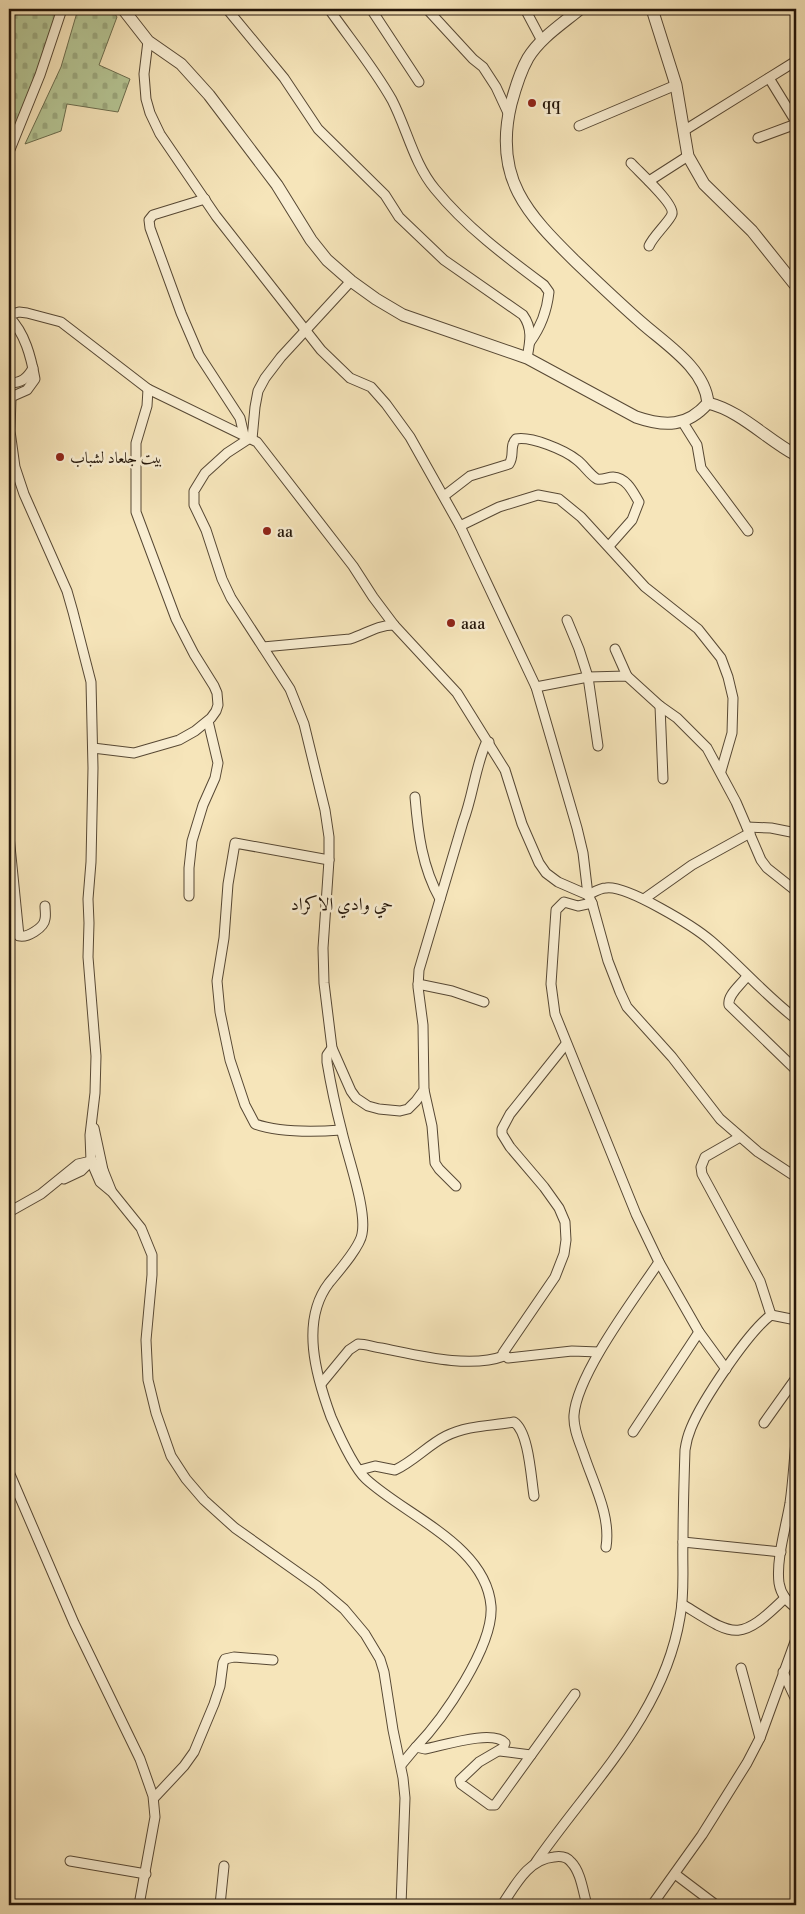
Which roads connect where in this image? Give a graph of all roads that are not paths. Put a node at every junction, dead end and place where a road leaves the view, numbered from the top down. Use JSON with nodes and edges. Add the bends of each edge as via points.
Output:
{"nodes":[{"id":1,"x":62,"y":9,"type":"edge"},
{"id":2,"x":124,"y":9,"type":"edge"},
{"id":3,"x":227,"y":9,"type":"edge"},
{"id":4,"x":329,"y":9,"type":"edge"},
{"id":5,"x":371,"y":9,"type":"edge"},
{"id":6,"x":427,"y":9,"type":"edge"},
{"id":7,"x":525,"y":9,"type":"edge"},
{"id":8,"x":580,"y":9,"type":"edge"},
{"id":9,"x":652,"y":10,"type":"edge"},
{"id":10,"x":148,"y":41,"type":"junction"},
{"id":11,"x":542,"y":42,"type":"junction"},
{"id":12,"x":796,"y":61,"type":"edge"},
{"id":13,"x":769,"y":78,"type":"junction"},
{"id":14,"x":419,"y":82,"type":"dead end"},
{"id":15,"x":676,"y":85,"type":"junction"},
{"id":16,"x":508,"y":115,"type":"junction"},
{"id":17,"x":796,"y":123,"type":"edge"},
{"id":18,"x":578,"y":126,"type":"dead end"},
{"id":19,"x":685,"y":130,"type":"junction"},
{"id":20,"x":758,"y":138,"type":"dead end"},
{"id":21,"x":9,"y":152,"type":"edge"},
{"id":22,"x":688,"y":156,"type":"junction"},
{"id":23,"x":630,"y":163,"type":"dead end"},
{"id":24,"x":649,"y":181,"type":"junction"},
{"id":25,"x":205,"y":199,"type":"junction"},
{"id":26,"x":649,"y":246,"type":"dead end"},
{"id":27,"x":351,"y":280,"type":"junction"},
{"id":28,"x":796,"y":286,"type":"edge"},
{"id":29,"x":9,"y":316,"type":"edge"},
{"id":30,"x":306,"y":330,"type":"junction"},
{"id":31,"x":530,"y":343,"type":"junction"},
{"id":32,"x":527,"y":358,"type":"junction"},
{"id":33,"x":33,"y":368,"type":"junction"},
{"id":34,"x":9,"y":383,"type":"edge"},
{"id":35,"x":148,"y":389,"type":"junction"},
{"id":36,"x":10,"y":395,"type":"edge"},
{"id":37,"x":708,"y":403,"type":"junction"},
{"id":38,"x":682,"y":421,"type":"junction"},
{"id":39,"x":249,"y":437,"type":"junction"},
{"id":40,"x":796,"y":455,"type":"edge"},
{"id":41,"x":444,"y":496,"type":"junction"},
{"id":42,"x":460,"y":526,"type":"junction"},
{"id":43,"x":748,"y":531,"type":"dead end"},
{"id":44,"x":609,"y":546,"type":"junction"},
{"id":45,"x":567,"y":620,"type":"dead end"},
{"id":46,"x":394,"y":625,"type":"junction"},
{"id":47,"x":263,"y":647,"type":"junction"},
{"id":48,"x":615,"y":649,"type":"dead end"},
{"id":49,"x":627,"y":676,"type":"junction"},
{"id":50,"x":588,"y":677,"type":"junction"},
{"id":51,"x":536,"y":687,"type":"junction"},
{"id":52,"x":660,"y":706,"type":"junction"},
{"id":53,"x":208,"y":721,"type":"junction"},
{"id":54,"x":489,"y":742,"type":"junction"},
{"id":55,"x":598,"y":746,"type":"dead end"},
{"id":56,"x":93,"y":748,"type":"junction"},
{"id":57,"x":720,"y":771,"type":"junction"},
{"id":58,"x":663,"y":780,"type":"dead end"},
{"id":59,"x":415,"y":797,"type":"dead end"},
{"id":60,"x":748,"y":830,"type":"junction"},
{"id":61,"x":796,"y":833,"type":"edge"},
{"id":62,"x":9,"y":836,"type":"edge"},
{"id":63,"x":329,"y":860,"type":"junction"},
{"id":64,"x":796,"y":891,"type":"edge"},
{"id":65,"x":189,"y":896,"type":"dead end"},
{"id":66,"x":440,"y":899,"type":"junction"},
{"id":67,"x":590,"y":899,"type":"junction"},
{"id":68,"x":644,"y":899,"type":"junction"},
{"id":69,"x":44,"y":906,"type":"dead end"},
{"id":70,"x":9,"y":974,"type":"edge"},
{"id":71,"x":747,"y":976,"type":"junction"},
{"id":72,"x":418,"y":984,"type":"junction"},
{"id":73,"x":9,"y":985,"type":"edge"},
{"id":74,"x":484,"y":1002,"type":"dead end"},
{"id":75,"x":796,"y":1019,"type":"edge"},
{"id":76,"x":566,"y":1044,"type":"junction"},
{"id":77,"x":332,"y":1048,"type":"junction"},
{"id":78,"x":796,"y":1070,"type":"edge"},
{"id":79,"x":424,"y":1090,"type":"junction"},
{"id":80,"x":92,"y":1115,"type":"junction"},
{"id":81,"x":341,"y":1130,"type":"junction"},
{"id":82,"x":740,"y":1137,"type":"junction"},
{"id":83,"x":98,"y":1147,"type":"junction"},
{"id":84,"x":91,"y":1161,"type":"junction"},
{"id":85,"x":103,"y":1170,"type":"junction"},
{"id":86,"x":796,"y":1177,"type":"edge"},
{"id":87,"x":456,"y":1186,"type":"dead end"},
{"id":88,"x":112,"y":1192,"type":"junction"},
{"id":89,"x":9,"y":1212,"type":"edge"},
{"id":90,"x":659,"y":1262,"type":"junction"},
{"id":91,"x":771,"y":1315,"type":"junction"},
{"id":92,"x":796,"y":1320,"type":"edge"},
{"id":93,"x":699,"y":1332,"type":"junction"},
{"id":94,"x":599,"y":1352,"type":"junction"},
{"id":95,"x":504,"y":1356,"type":"junction"},
{"id":96,"x":726,"y":1369,"type":"junction"},
{"id":97,"x":796,"y":1378,"type":"edge"},
{"id":98,"x":321,"y":1384,"type":"junction"},
{"id":99,"x":764,"y":1423,"type":"dead end"},
{"id":100,"x":633,"y":1432,"type":"dead end"},
{"id":101,"x":796,"y":1441,"type":"edge"},
{"id":102,"x":360,"y":1470,"type":"junction"},
{"id":103,"x":9,"y":1472,"type":"edge"},
{"id":104,"x":534,"y":1496,"type":"dead end"},
{"id":105,"x":682,"y":1542,"type":"junction"},
{"id":106,"x":606,"y":1548,"type":"dead end"},
{"id":107,"x":781,"y":1552,"type":"junction"},
{"id":108,"x":785,"y":1598,"type":"junction"},
{"id":109,"x":682,"y":1604,"type":"junction"},
{"id":110,"x":796,"y":1608,"type":"edge"},
{"id":111,"x":796,"y":1640,"type":"edge"},
{"id":112,"x":273,"y":1660,"type":"dead end"},
{"id":113,"x":741,"y":1668,"type":"dead end"},
{"id":114,"x":784,"y":1672,"type":"junction"},
{"id":115,"x":575,"y":1694,"type":"dead end"},
{"id":116,"x":796,"y":1700,"type":"edge"},
{"id":117,"x":760,"y":1738,"type":"junction"},
{"id":118,"x":416,"y":1747,"type":"junction"},
{"id":119,"x":500,"y":1751,"type":"junction"},
{"id":120,"x":531,"y":1755,"type":"junction"},
{"id":121,"x":400,"y":1765,"type":"junction"},
{"id":122,"x":154,"y":1798,"type":"junction"},
{"id":123,"x":70,"y":1861,"type":"dead end"},
{"id":124,"x":536,"y":1862,"type":"junction"},
{"id":125,"x":224,"y":1866,"type":"dead end"},
{"id":126,"x":146,"y":1874,"type":"junction"},
{"id":127,"x":675,"y":1874,"type":"junction"},
{"id":128,"x":139,"y":1905,"type":"edge"},
{"id":129,"x":220,"y":1905,"type":"edge"},
{"id":130,"x":401,"y":1905,"type":"edge"},
{"id":131,"x":502,"y":1905,"type":"edge"},
{"id":132,"x":588,"y":1905,"type":"edge"},
{"id":133,"x":652,"y":1905,"type":"edge"},
{"id":134,"x":716,"y":1905,"type":"edge"}],
"edges":[{"from":1,"to":21,"type":"street"},
{"from":2,"to":10,"type":"street"},
{"from":3,"to":31,"type":"street","via":[[284,78],[318,129],[385,195],[400,217],[444,260],[523,315],[528,322]]},
{"from":4,"to":31,"type":"street","via":[[385,89],[399,114],[416,158],[435,189],[470,226],[549,292],[546,310]]},
{"from":5,"to":14,"type":"street"},
{"from":6,"to":16,"type":"street","via":[[483,67]]},
{"from":7,"to":11,"type":"street"},
{"from":8,"to":11,"type":"street"},
{"from":9,"to":15,"type":"street"},
{"from":10,"to":25,"type":"street","via":[[144,74],[150,114]]},
{"from":10,"to":27,"type":"street","via":[[181,64],[209,95],[277,185],[311,240],[327,260]]},
{"from":11,"to":16,"type":"street","via":[[528,58],[520,75]]},
{"from":12,"to":13,"type":"street"},
{"from":13,"to":17,"type":"street"},
{"from":13,"to":19,"type":"street"},
{"from":15,"to":18,"type":"street"},
{"from":15,"to":19,"type":"street"},
{"from":16,"to":37,"type":"street","via":[[508,168],[536,222],[621,306],[693,369],[707,391]]},
{"from":17,"to":20,"type":"street"},
{"from":19,"to":22,"type":"street"},
{"from":22,"to":24,"type":"street"},
{"from":22,"to":28,"type":"street","via":[[704,184],[752,231]]},
{"from":23,"to":24,"type":"street"},
{"from":24,"to":26,"type":"street","via":[[672,209],[672,214]]},
{"from":25,"to":30,"type":"street"},
{"from":25,"to":39,"type":"street","via":[[153,215],[150,228],[199,355]]},
{"from":27,"to":30,"type":"street"},
{"from":27,"to":32,"type":"street","via":[[403,314]]},
{"from":29,"to":33,"type":"street","via":[[24,339]]},
{"from":29,"to":35,"type":"street","via":[[27,313],[60,322]]},
{"from":30,"to":39,"type":"street","via":[[280,357],[258,391]]},
{"from":30,"to":41,"type":"street","via":[[337,366],[350,378],[371,387],[386,404],[410,437]]},
{"from":31,"to":32,"type":"street"},
{"from":32,"to":38,"type":"street","via":[[636,417],[655,424]]},
{"from":33,"to":34,"type":"street","via":[[23,380]]},
{"from":33,"to":36,"type":"street","via":[[31,387]]},
{"from":35,"to":39,"type":"street"},
{"from":35,"to":53,"type":"street","via":[[147,406],[136,443],[134,502],[176,620],[217,693],[216,711]]},
{"from":36,"to":56,"type":"street","via":[[15,468],[66,591],[89,675]]},
{"from":37,"to":38,"type":"street","via":[[699,414]]},
{"from":37,"to":40,"type":"street","via":[[728,410]]},
{"from":38,"to":43,"type":"street","via":[[697,445],[701,468]]},
{"from":39,"to":46,"type":"street","via":[[353,566]]},
{"from":39,"to":47,"type":"street","via":[[201,479],[194,491],[194,506],[231,598]]},
{"from":41,"to":42,"type":"street"},
{"from":41,"to":44,"type":"street","via":[[470,476],[509,464],[514,441],[526,439],[561,450],[597,479],[612,477],[630,485],[639,502],[632,520]]},
{"from":42,"to":44,"type":"street","via":[[499,506],[538,495],[547,496],[559,499],[582,517]]},
{"from":42,"to":51,"type":"street"},
{"from":44,"to":57,"type":"street","via":[[645,587],[698,629],[721,658],[733,698],[732,733]]},
{"from":45,"to":50,"type":"street"},
{"from":46,"to":47,"type":"street","via":[[382,625],[350,639]]},
{"from":46,"to":54,"type":"street","via":[[457,693]]},
{"from":47,"to":63,"type":"street","via":[[290,689],[304,724],[325,810]]},
{"from":48,"to":49,"type":"street"},
{"from":49,"to":50,"type":"street"},
{"from":49,"to":52,"type":"street"},
{"from":50,"to":51,"type":"street"},
{"from":50,"to":55,"type":"street"},
{"from":51,"to":67,"type":"street","via":[[577,828]]},
{"from":52,"to":57,"type":"street","via":[[707,748]]},
{"from":52,"to":58,"type":"street"},
{"from":53,"to":56,"type":"street","via":[[186,737],[138,753]]},
{"from":53,"to":65,"type":"street","via":[[218,763],[192,841]]},
{"from":54,"to":66,"type":"street","via":[[480,757],[475,785]]},
{"from":54,"to":67,"type":"street","via":[[505,770],[522,824],[539,863],[558,882]]},
{"from":56,"to":80,"type":"street","via":[[88,899],[89,974],[96,1056]]},
{"from":57,"to":60,"type":"street"},
{"from":59,"to":66,"type":"street","via":[[423,857],[431,884]]},
{"from":60,"to":61,"type":"street","via":[[771,828]]},
{"from":60,"to":64,"type":"street","via":[[767,868]]},
{"from":60,"to":68,"type":"street"},
{"from":62,"to":69,"type":"street","via":[[19,936],[28,935],[43,924],[46,918]]},
{"from":63,"to":77,"type":"street","via":[[323,948]]},
{"from":63,"to":81,"type":"street","via":[[235,843],[218,981],[220,1012],[230,1060],[255,1124],[316,1132]]},
{"from":66,"to":72,"type":"street","via":[[419,970]]},
{"from":67,"to":68,"type":"street","via":[[606,888],[622,890]]},
{"from":67,"to":76,"type":"street","via":[[578,906],[564,902],[556,910],[551,984],[555,1014]]},
{"from":67,"to":82,"type":"street","via":[[608,961],[627,1007],[720,1118]]},
{"from":68,"to":71,"type":"street","via":[[710,940]]},
{"from":70,"to":73,"type":"street"},
{"from":71,"to":75,"type":"street"},
{"from":71,"to":78,"type":"street","via":[[728,1001],[729,1005]]},
{"from":72,"to":74,"type":"street"},
{"from":72,"to":79,"type":"street","via":[[423,1025]]},
{"from":76,"to":90,"type":"street"},
{"from":76,"to":95,"type":"street","via":[[510,1114],[501,1133],[559,1208],[565,1222],[566,1240],[555,1277],[505,1348]]},
{"from":77,"to":79,"type":"street","via":[[351,1091],[368,1106],[400,1111],[408,1109]]},
{"from":77,"to":81,"type":"street","via":[[327,1062]]},
{"from":79,"to":87,"type":"street","via":[[432,1126],[435,1163]]},
{"from":80,"to":83,"type":"street"},
{"from":80,"to":84,"type":"street"},
{"from":81,"to":98,"type":"street","via":[[362,1209],[362,1233],[358,1244],[317,1304],[313,1341]]},
{"from":82,"to":86,"type":"street"},
{"from":82,"to":91,"type":"street","via":[[705,1157],[702,1171],[760,1281]]},
{"from":83,"to":84,"type":"street"},
{"from":83,"to":85,"type":"street"},
{"from":84,"to":85,"type":"street"},
{"from":84,"to":88,"type":"street","via":[[100,1182]]},
{"from":84,"to":89,"type":"street","via":[[78,1164],[32,1200]]},
{"from":85,"to":88,"type":"street"},
{"from":88,"to":121,"type":"street","via":[[141,1228],[152,1254],[146,1327],[147,1367],[156,1413],[171,1456],[186,1479],[215,1510],[257,1545],[335,1601],[365,1634],[384,1672]]},
{"from":90,"to":93,"type":"street"},
{"from":90,"to":94,"type":"street"},
{"from":91,"to":92,"type":"street"},
{"from":91,"to":96,"type":"street"},
{"from":93,"to":96,"type":"street"},
{"from":93,"to":100,"type":"street"},
{"from":94,"to":95,"type":"street"},
{"from":94,"to":106,"type":"street","via":[[576,1404],[574,1417],[577,1435],[602,1505]]},
{"from":95,"to":98,"type":"street","via":[[486,1361],[451,1360],[358,1344],[349,1350]]},
{"from":96,"to":105,"type":"street","via":[[703,1405],[687,1439]]},
{"from":97,"to":99,"type":"street"},
{"from":98,"to":102,"type":"street","via":[[332,1418]]},
{"from":101,"to":107,"type":"street"},
{"from":102,"to":104,"type":"street","via":[[375,1466],[395,1470],[448,1435],[469,1428],[514,1422],[521,1429],[526,1446]]},
{"from":102,"to":118,"type":"street","via":[[365,1478],[452,1542],[478,1567],[487,1585],[491,1616],[475,1662],[433,1728]]},
{"from":103,"to":122,"type":"street","via":[[74,1623],[140,1759]]},
{"from":105,"to":107,"type":"street"},
{"from":105,"to":109,"type":"street"},
{"from":107,"to":108,"type":"street","via":[[779,1583]]},
{"from":108,"to":109,"type":"street","via":[[758,1623],[737,1631],[724,1628]]},
{"from":108,"to":110,"type":"street"},
{"from":109,"to":124,"type":"street","via":[[667,1668],[652,1701],[604,1773]]},
{"from":111,"to":114,"type":"street"},
{"from":112,"to":122,"type":"street","via":[[225,1659],[214,1704],[194,1752]]},
{"from":113,"to":117,"type":"street"},
{"from":114,"to":116,"type":"street"},
{"from":114,"to":117,"type":"street"},
{"from":115,"to":120,"type":"street"},
{"from":117,"to":127,"type":"street","via":[[734,1786]]},
{"from":118,"to":119,"type":"street","via":[[428,1749],[494,1737],[505,1742]]},
{"from":118,"to":121,"type":"street"},
{"from":119,"to":120,"type":"street"},
{"from":119,"to":120,"type":"street","via":[[479,1762],[460,1780],[461,1784],[492,1805],[498,1802]]},
{"from":121,"to":130,"type":"street","via":[[405,1798]]},
{"from":122,"to":126,"type":"street","via":[[156,1817]]},
{"from":123,"to":126,"type":"street"},
{"from":124,"to":131,"type":"street"},
{"from":124,"to":132,"type":"street","via":[[557,1856],[571,1861]]},
{"from":125,"to":129,"type":"street"},
{"from":126,"to":128,"type":"street"},
{"from":127,"to":133,"type":"street"},
{"from":127,"to":134,"type":"street"}]}
